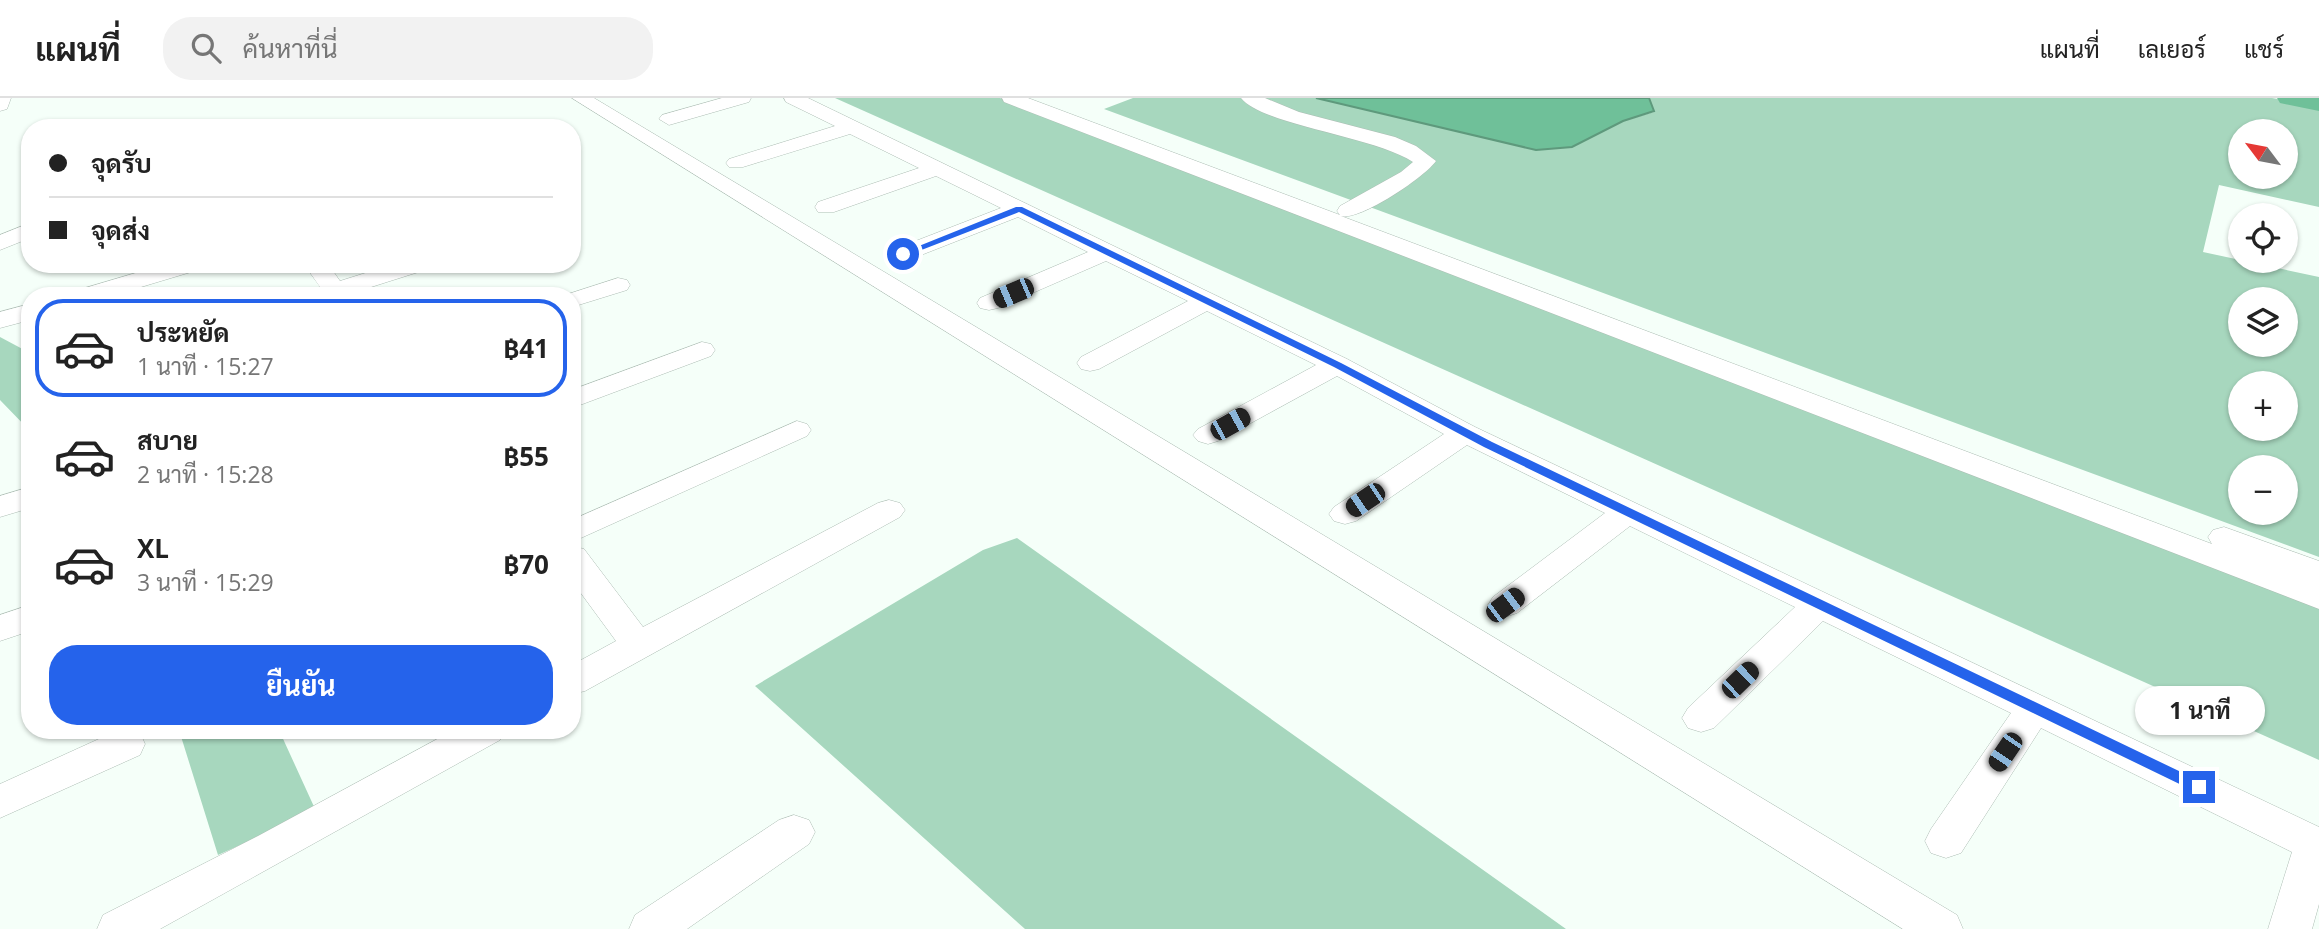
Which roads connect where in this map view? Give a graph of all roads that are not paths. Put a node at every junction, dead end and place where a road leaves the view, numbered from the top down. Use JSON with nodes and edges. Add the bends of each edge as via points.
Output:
{"nodes":[{"id":1,"x":2,"y":98,"type":"edge"},
{"id":2,"x":581,"y":98,"type":"edge"},
{"id":3,"x":742,"y":98,"type":"edge"},
{"id":4,"x":793,"y":98,"type":"edge"},
{"id":5,"x":1011,"y":98,"type":"edge"},
{"id":6,"x":1045,"y":98,"type":"edge"},
{"id":7,"x":1250,"y":98,"type":"edge"},
{"id":8,"x":0,"y":105,"type":"edge"},
{"id":9,"x":669,"y":119,"type":"dead end"},
{"id":10,"x":852,"y":127,"type":"junction"},
{"id":11,"x":736,"y":163,"type":"dead end"},
{"id":12,"x":937,"y":169,"type":"junction"},
{"id":13,"x":826,"y":207,"type":"dead end"},
{"id":14,"x":1019,"y":209,"type":"junction"},
{"id":15,"x":1348,"y":211,"type":"junction"},
{"id":16,"x":21,"y":229,"type":"edge"},
{"id":17,"x":0,"y":230,"type":"edge"},
{"id":18,"x":21,"y":233,"type":"edge"},
{"id":19,"x":0,"y":243,"type":"edge"},
{"id":20,"x":1107,"y":252,"type":"junction"},
{"id":21,"x":903,"y":254,"type":"dead end"},
{"id":22,"x":162,"y":273,"type":"edge"},
{"id":23,"x":393,"y":273,"type":"edge"},
{"id":24,"x":618,"y":285,"type":"dead end"},
{"id":25,"x":115,"y":287,"type":"edge"},
{"id":26,"x":350,"y":287,"type":"edge"},
{"id":27,"x":581,"y":297,"type":"edge"},
{"id":28,"x":1207,"y":301,"type":"junction"},
{"id":29,"x":989,"y":303,"type":"dead end"},
{"id":30,"x":21,"y":314,"type":"edge"},
{"id":31,"x":0,"y":320,"type":"edge"},
{"id":32,"x":702,"y":350,"type":"dead end"},
{"id":33,"x":1090,"y":363,"type":"dead end"},
{"id":34,"x":1337,"y":365,"type":"junction"},
{"id":35,"x":581,"y":397,"type":"edge"},
{"id":36,"x":797,"y":430,"type":"dead end"},
{"id":37,"x":1465,"y":433,"type":"junction"},
{"id":38,"x":1208,"y":435,"type":"dead end"},
{"id":39,"x":21,"y":499,"type":"edge"},
{"id":40,"x":0,"y":506,"type":"edge"},
{"id":41,"x":889,"y":510,"type":"dead end"},
{"id":42,"x":1627,"y":512,"type":"junction"},
{"id":43,"x":1345,"y":514,"type":"dead end"},
{"id":44,"x":581,"y":529,"type":"edge"},
{"id":45,"x":581,"y":569,"type":"edge"},
{"id":46,"x":2319,"y":573,"type":"edge"},
{"id":47,"x":2319,"y":597,"type":"edge"},
{"id":48,"x":1505,"y":605,"type":"dead end"},
{"id":49,"x":1819,"y":605,"type":"junction"},
{"id":50,"x":21,"y":621,"type":"edge"},
{"id":51,"x":0,"y":629,"type":"edge"},
{"id":52,"x":638,"y":645,"type":"junction"},
{"id":53,"x":581,"y":676,"type":"edge"},
{"id":54,"x":2035,"y":707,"type":"junction"},
{"id":55,"x":1701,"y":718,"type":"dead end"},
{"id":56,"x":469,"y":739,"type":"edge"},
{"id":57,"x":125,"y":744,"type":"dead end"},
{"id":58,"x":0,"y":802,"type":"edge"},
{"id":59,"x":794,"y":832,"type":"dead end"},
{"id":60,"x":1946,"y":841,"type":"dead end"},
{"id":61,"x":2317,"y":845,"type":"edge"},
{"id":62,"x":119,"y":929,"type":"edge"},
{"id":63,"x":651,"y":929,"type":"edge"},
{"id":64,"x":1941,"y":929,"type":"edge"},
{"id":65,"x":2290,"y":929,"type":"edge"}],
"edges":[{"from":1,"to":8,"type":"street"},
{"from":2,"to":64,"type":"street"},
{"from":3,"to":9,"type":"street"},
{"from":4,"to":10,"type":"street"},
{"from":5,"to":47,"type":"street"},
{"from":6,"to":15,"type":"street"},
{"from":7,"to":15,"type":"street","via":[[1286,114],[1398,145],[1426,161]]},
{"from":10,"to":11,"type":"street"},
{"from":10,"to":12,"type":"street"},
{"from":12,"to":13,"type":"street"},
{"from":12,"to":14,"type":"street"},
{"from":14,"to":20,"type":"street"},
{"from":14,"to":21,"type":"street"},
{"from":15,"to":46,"type":"street"},
{"from":16,"to":17,"type":"street"},
{"from":18,"to":19,"type":"street"},
{"from":20,"to":28,"type":"street"},
{"from":20,"to":29,"type":"street"},
{"from":22,"to":25,"type":"street"},
{"from":23,"to":26,"type":"street"},
{"from":24,"to":27,"type":"street"},
{"from":28,"to":33,"type":"street"},
{"from":28,"to":34,"type":"street"},
{"from":30,"to":31,"type":"street"},
{"from":32,"to":35,"type":"street"},
{"from":34,"to":37,"type":"street"},
{"from":34,"to":38,"type":"street"},
{"from":36,"to":44,"type":"street"},
{"from":37,"to":42,"type":"street"},
{"from":37,"to":43,"type":"street"},
{"from":39,"to":40,"type":"street"},
{"from":41,"to":52,"type":"street"},
{"from":42,"to":48,"type":"street"},
{"from":42,"to":49,"type":"street"},
{"from":45,"to":52,"type":"street"},
{"from":49,"to":54,"type":"street"},
{"from":49,"to":55,"type":"street"},
{"from":50,"to":51,"type":"street"},
{"from":52,"to":53,"type":"street"},
{"from":54,"to":60,"type":"street"},
{"from":54,"to":61,"type":"street"},
{"from":56,"to":62,"type":"street"},
{"from":57,"to":58,"type":"street"},
{"from":59,"to":63,"type":"street"},
{"from":61,"to":65,"type":"street"}]}
